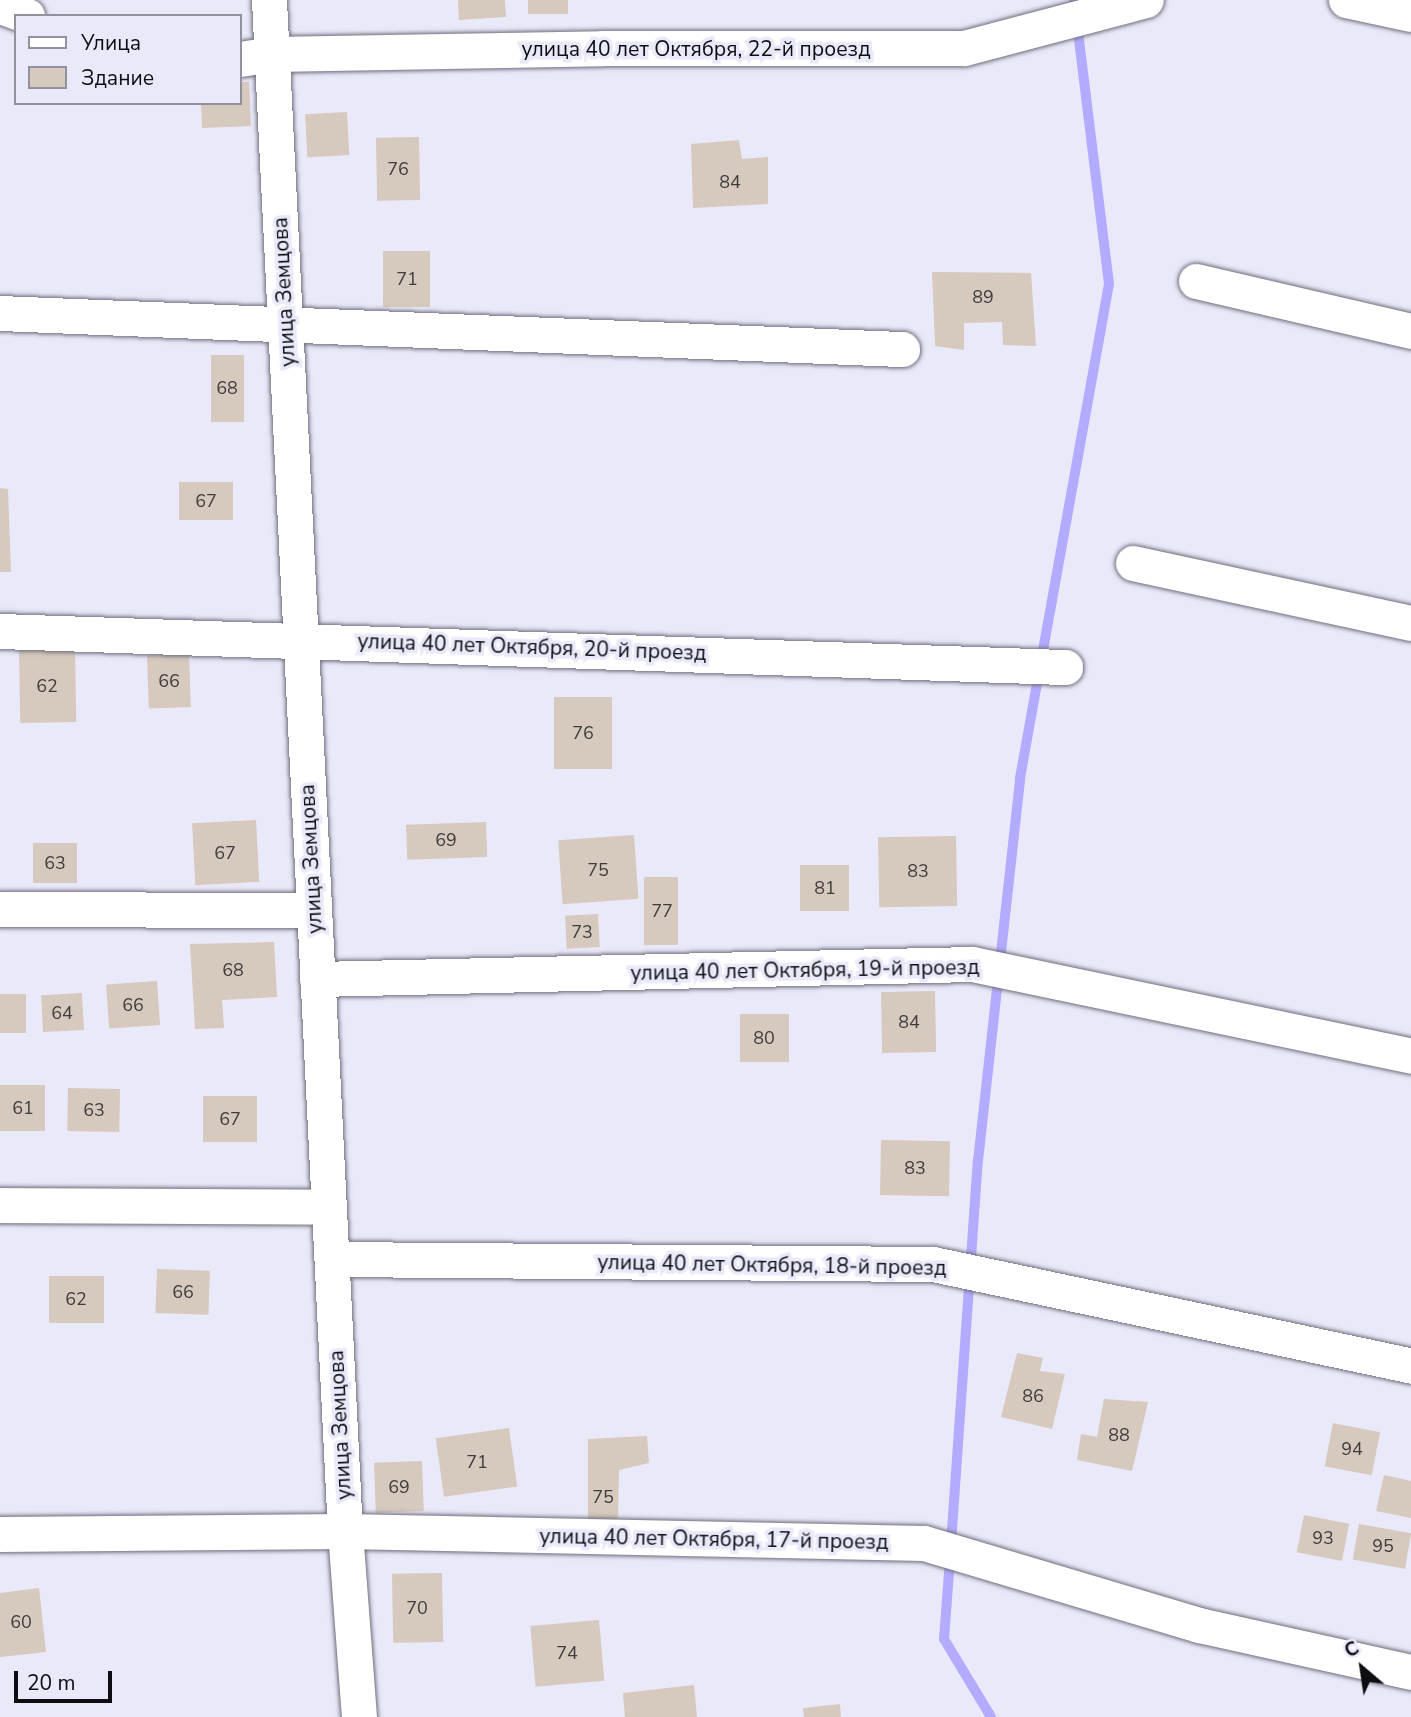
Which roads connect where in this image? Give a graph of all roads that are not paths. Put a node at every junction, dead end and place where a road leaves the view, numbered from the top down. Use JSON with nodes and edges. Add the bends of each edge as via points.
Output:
{"nodes":[{"id":1,"x":269,"y":0,"type":"edge"},
{"id":2,"x":1146,"y":0,"type":"edge"},
{"id":3,"x":1346,"y":0,"type":"edge"},
{"id":4,"x":0,"y":6,"type":"edge"},
{"id":5,"x":22,"y":14,"type":"edge"},
{"id":6,"x":1411,"y":14,"type":"edge"},
{"id":7,"x":256,"y":56,"type":"edge"},
{"id":8,"x":1196,"y":281,"type":"dead end"},
{"id":9,"x":0,"y":313,"type":"edge"},
{"id":10,"x":285,"y":325,"type":"junction"},
{"id":11,"x":1411,"y":331,"type":"edge"},
{"id":12,"x":902,"y":349,"type":"dead end"},
{"id":13,"x":1133,"y":563,"type":"dead end"},
{"id":14,"x":1411,"y":623,"type":"edge"},
{"id":15,"x":0,"y":631,"type":"edge"},
{"id":16,"x":301,"y":638,"type":"junction"},
{"id":17,"x":1065,"y":667,"type":"dead end"},
{"id":18,"x":0,"y":909,"type":"edge"},
{"id":19,"x":313,"y":910,"type":"junction"},
{"id":20,"x":317,"y":979,"type":"junction"},
{"id":21,"x":1411,"y":1056,"type":"edge"},
{"id":22,"x":0,"y":1205,"type":"edge"},
{"id":23,"x":329,"y":1207,"type":"junction"},
{"id":24,"x":332,"y":1259,"type":"junction"},
{"id":25,"x":1411,"y":1366,"type":"edge"},
{"id":26,"x":345,"y":1531,"type":"junction"},
{"id":27,"x":0,"y":1534,"type":"edge"},
{"id":28,"x":1411,"y":1672,"type":"edge"},
{"id":29,"x":359,"y":1717,"type":"edge"}],
"edges":[{"from":1,"to":7,"type":"street","name":"улица Земцова"},
{"from":2,"to":7,"type":"street","name":"улица 40 лет Октября, 22-й проезд","via":[[964,48],[603,48]]},
{"from":3,"to":6,"type":"street"},
{"from":4,"to":5,"type":"street"},
{"from":7,"to":10,"type":"street","name":"улица Земцова"},
{"from":8,"to":11,"type":"street"},
{"from":9,"to":10,"type":"street"},
{"from":10,"to":12,"type":"street"},
{"from":10,"to":16,"type":"street","name":"улица Земцова"},
{"from":13,"to":14,"type":"street"},
{"from":15,"to":16,"type":"street","name":"улица 40 лет Октября, 20-й проезд"},
{"from":16,"to":17,"type":"street","name":"улица 40 лет Октября, 20-й проезд"},
{"from":16,"to":19,"type":"street","name":"улица Земцова"},
{"from":18,"to":19,"type":"street"},
{"from":19,"to":20,"type":"street","name":"улица Земцова"},
{"from":20,"to":21,"type":"street","name":"улица 40 лет Октября, 19-й проезд","via":[[972,964]]},
{"from":20,"to":23,"type":"street","name":"улица Земцова"},
{"from":22,"to":23,"type":"street"},
{"from":23,"to":24,"type":"street","name":"улица Земцова"},
{"from":24,"to":25,"type":"street","name":"улица 40 лет Октября, 18-й проезд","via":[[933,1264]]},
{"from":24,"to":26,"type":"street","name":"улица Земцова"},
{"from":26,"to":27,"type":"street","name":"улица 40 лет Октября, 17-й проезд"},
{"from":26,"to":28,"type":"street","name":"улица 40 лет Октября, 17-й проезд","via":[[924,1544],[1199,1625]]},
{"from":26,"to":29,"type":"street","name":"улица Земцова"}]}
